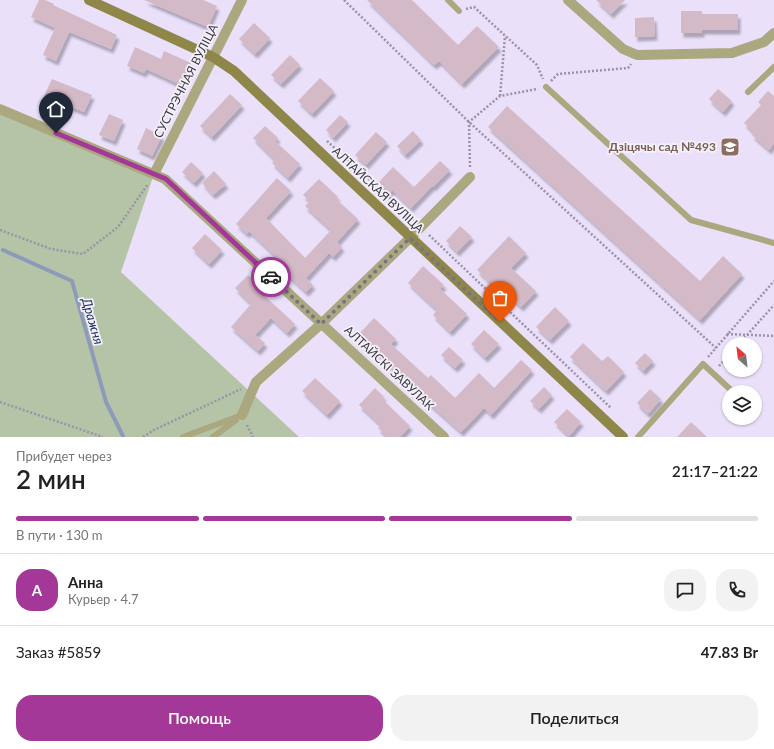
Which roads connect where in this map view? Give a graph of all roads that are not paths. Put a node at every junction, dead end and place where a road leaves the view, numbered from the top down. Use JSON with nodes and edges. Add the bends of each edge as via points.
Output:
{"nodes":[{"id":1,"x":89,"y":0,"type":"edge"},
{"id":2,"x":242,"y":0,"type":"edge"},
{"id":3,"x":448,"y":0,"type":"edge"},
{"id":4,"x":568,"y":0,"type":"edge"},
{"id":5,"x":459,"y":11,"type":"road end"},
{"id":6,"x":774,"y":33,"type":"edge"},
{"id":7,"x":213,"y":57,"type":"junction"},
{"id":8,"x":774,"y":67,"type":"edge"},
{"id":9,"x":546,"y":87,"type":"road end"},
{"id":10,"x":748,"y":92,"type":"dead end"},
{"id":11,"x":0,"y":109,"type":"edge"},
{"id":12,"x":154,"y":174,"type":"junction"},
{"id":13,"x":470,"y":177,"type":"road end"},
{"id":14,"x":410,"y":238,"type":"junction"},
{"id":15,"x":774,"y":242,"type":"edge"},
{"id":16,"x":321,"y":324,"type":"junction"},
{"id":17,"x":726,"y":385,"type":"edge"},
{"id":18,"x":242,"y":415,"type":"junction"},
{"id":19,"x":183,"y":437,"type":"edge"},
{"id":20,"x":213,"y":437,"type":"edge"},
{"id":21,"x":444,"y":437,"type":"edge"},
{"id":22,"x":624,"y":437,"type":"edge"},
{"id":23,"x":638,"y":437,"type":"edge"}],
"edges":[{"from":1,"to":7,"type":"main road","name":"АЛТАЙСКАЯ ВУЛІЦА"},
{"from":2,"to":7,"type":"street","name":"СУСТРЭЧНАЯ ВУЛІЦА"},
{"from":3,"to":5,"type":"lane"},
{"from":4,"to":6,"type":"street","via":[[623,49],[637,55],[732,52],[764,42]]},
{"from":7,"to":12,"type":"street","name":"СУСТРЭЧНАЯ ВУЛІЦА"},
{"from":7,"to":14,"type":"main road","name":"АЛТАЙСКАЯ ВУЛІЦА","via":[[234,71]]},
{"from":8,"to":10,"type":"lane"},
{"from":9,"to":15,"type":"lane","via":[[691,220]]},
{"from":11,"to":12,"type":"street","name":"АЛТАЙСКІ ЗАВУЛАК"},
{"from":12,"to":16,"type":"street","name":"АЛТАЙСКІ ЗАВУЛАК","via":[[166,179]]},
{"from":13,"to":14,"type":"street"},
{"from":14,"to":16,"type":"street"},
{"from":14,"to":22,"type":"main road","name":"АЛТАЙСКАЯ ВУЛІЦА"},
{"from":16,"to":18,"type":"street","via":[[256,382]]},
{"from":16,"to":21,"type":"street","name":"АЛТАЙСКІ ЗАВУЛАК"},
{"from":17,"to":23,"type":"lane","via":[[703,364]]},
{"from":18,"to":19,"type":"lane"},
{"from":18,"to":20,"type":"lane"}]}
